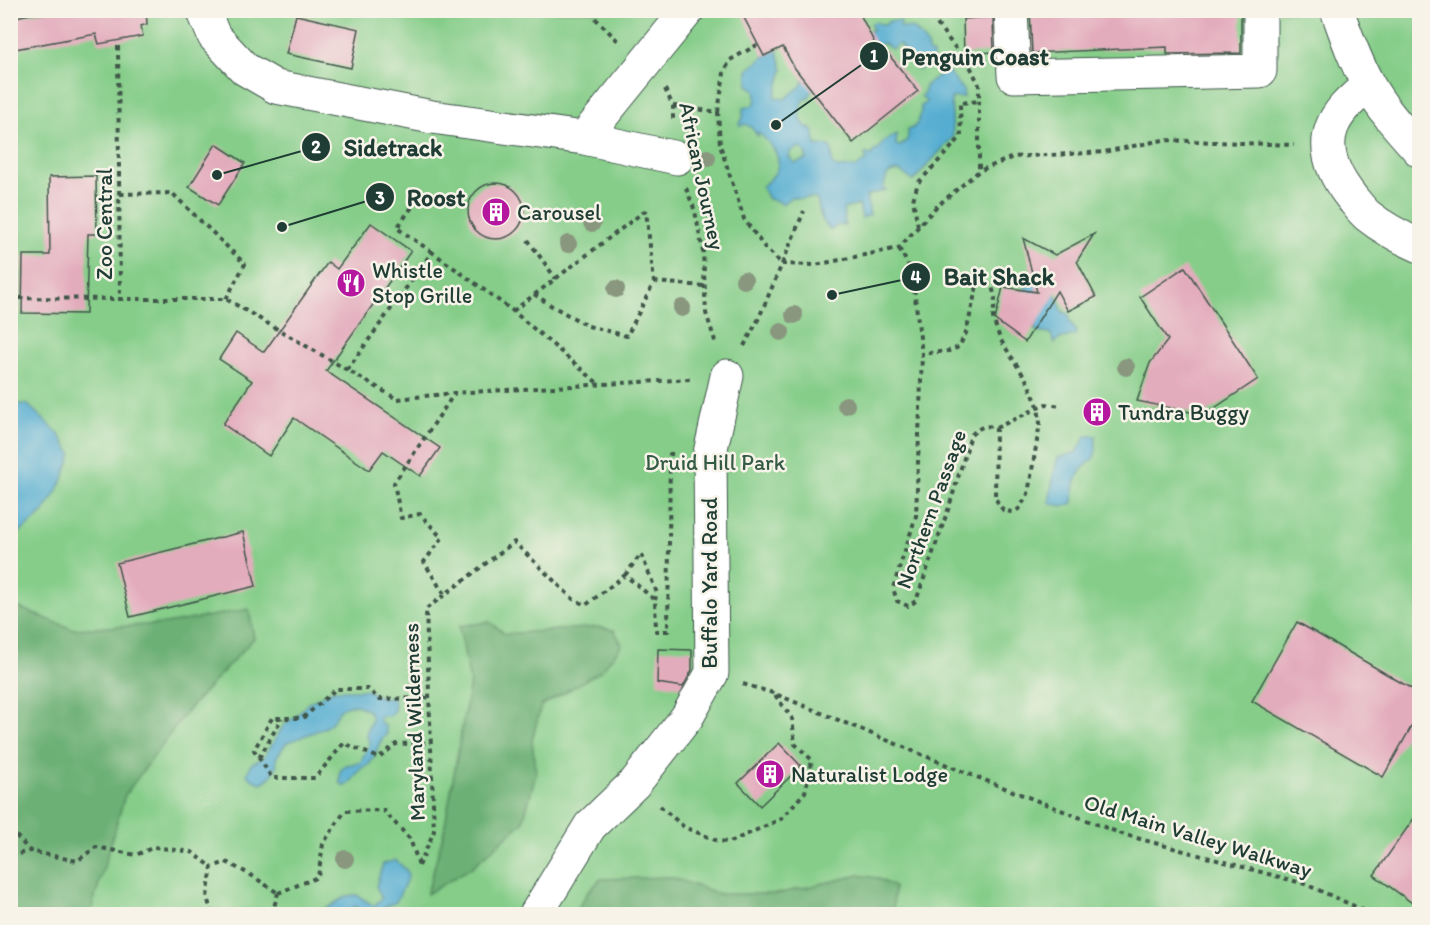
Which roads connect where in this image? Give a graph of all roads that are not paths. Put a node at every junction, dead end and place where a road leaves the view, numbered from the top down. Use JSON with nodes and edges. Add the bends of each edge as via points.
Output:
{"nodes":[{"id":1,"x":203,"y":10,"type":"edge"},
{"id":2,"x":688,"y":10,"type":"edge"},
{"id":3,"x":1011,"y":10,"type":"edge"},
{"id":4,"x":1260,"y":10,"type":"edge"},
{"id":5,"x":1337,"y":10,"type":"edge"},
{"id":6,"x":1368,"y":85,"type":"junction"},
{"id":7,"x":584,"y":138,"type":"junction"},
{"id":8,"x":1419,"y":151,"type":"edge"},
{"id":9,"x":678,"y":158,"type":"road end"},
{"id":10,"x":1419,"y":246,"type":"edge"},
{"id":11,"x":727,"y":376,"type":"road end"},
{"id":12,"x":536,"y":915,"type":"edge"}],
"edges":[{"from":1,"to":7,"type":"lane","via":[[214,36],[244,69],[276,87],[432,117]]},
{"from":2,"to":7,"type":"lane","via":[[637,58]]},
{"from":3,"to":4,"type":"lane","via":[[1014,76],[1260,71]]},
{"from":5,"to":6,"type":"lane"},
{"from":6,"to":8,"type":"lane"},
{"from":6,"to":10,"type":"lane","via":[[1342,110],[1333,126],[1328,146],[1334,171],[1366,214]]},
{"from":7,"to":9,"type":"lane"},
{"from":11,"to":12,"type":"lane","name":"Buffalo Yard Road","via":[[710,453],[712,673],[687,717],[635,783],[590,826]]}]}
